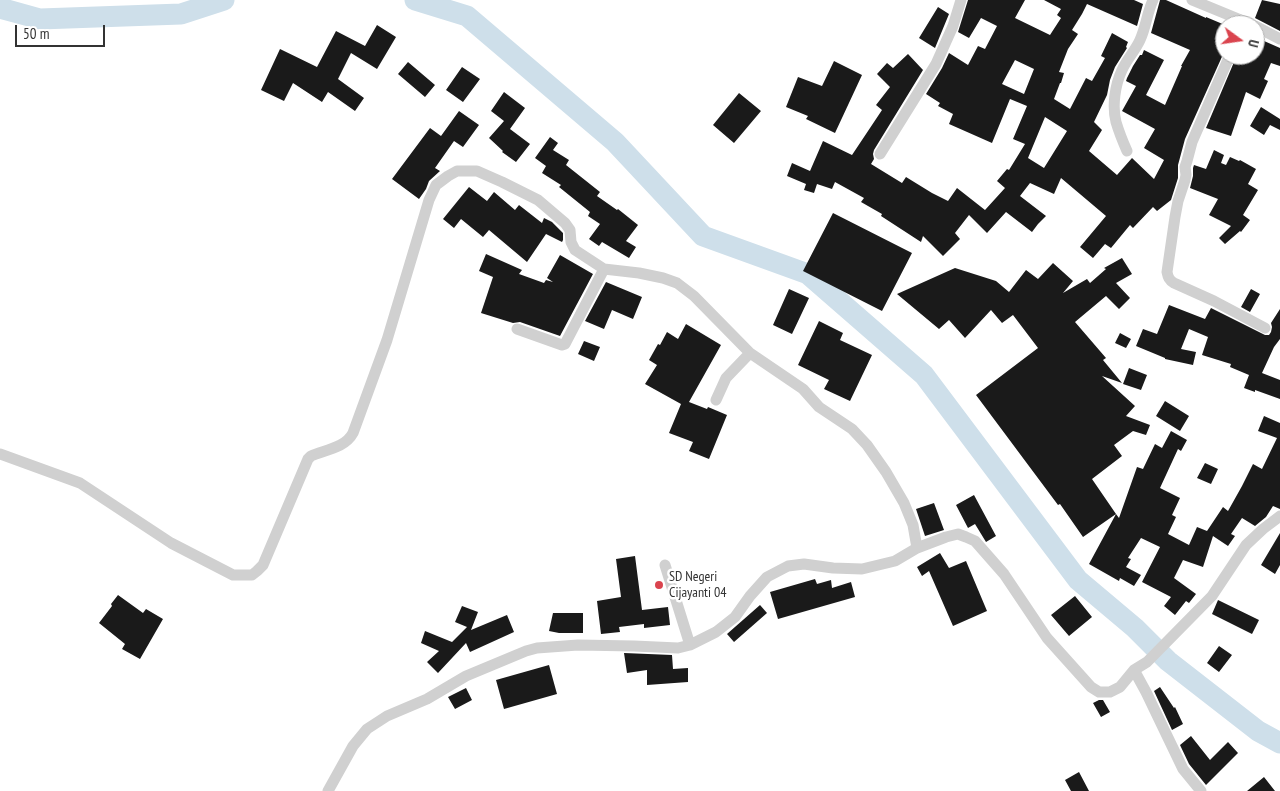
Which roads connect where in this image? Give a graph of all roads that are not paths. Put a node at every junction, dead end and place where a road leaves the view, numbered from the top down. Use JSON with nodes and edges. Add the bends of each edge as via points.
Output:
{"nodes":[{"id":1,"x":961,"y":0,"type":"edge"},
{"id":2,"x":1153,"y":0,"type":"edge"},
{"id":3,"x":1192,"y":0,"type":"edge"},
{"id":4,"x":1228,"y":15,"type":"edge"},
{"id":5,"x":1265,"y":32,"type":"edge"},
{"id":6,"x":1280,"y":39,"type":"edge"},
{"id":7,"x":1226,"y":65,"type":"edge"},
{"id":8,"x":1127,"y":151,"type":"dead end"},
{"id":9,"x":880,"y":154,"type":"dead end"},
{"id":10,"x":604,"y":269,"type":"junction"},
{"id":11,"x":1265,"y":328,"type":"dead end"},
{"id":12,"x":517,"y":329,"type":"dead end"},
{"id":13,"x":750,"y":353,"type":"junction"},
{"id":14,"x":716,"y":400,"type":"dead end"},
{"id":15,"x":0,"y":454,"type":"edge"},
{"id":16,"x":1280,"y":516,"type":"edge"},
{"id":17,"x":917,"y":548,"type":"junction"},
{"id":18,"x":665,"y":565,"type":"dead end"},
{"id":19,"x":690,"y":645,"type":"junction"},
{"id":20,"x":1134,"y":670,"type":"junction"},
{"id":21,"x":328,"y":791,"type":"edge"},
{"id":22,"x":1201,"y":791,"type":"edge"}],
"edges":[{"from":1,"to":9,"type":"street","via":[[936,64]]},
{"from":2,"to":8,"type":"street","via":[[1142,37],[1117,86],[1116,122]]},
{"from":3,"to":4,"type":"street"},
{"from":5,"to":6,"type":"street"},
{"from":7,"to":11,"type":"street","via":[[1192,142],[1174,217],[1167,272],[1174,284]]},
{"from":10,"to":12,"type":"street","via":[[565,344]]},
{"from":10,"to":13,"type":"street","via":[[639,272],[677,283]]},
{"from":10,"to":15,"type":"street","via":[[575,250],[566,223],[538,200],[502,182],[477,171],[457,171],[436,185],[387,340],[351,438],[308,459],[262,565],[252,575],[233,575],[171,543],[80,483]]},
{"from":13,"to":14,"type":"street","via":[[726,378]]},
{"from":13,"to":17,"type":"street","via":[[803,389],[819,407],[867,445],[904,503],[913,525]]},
{"from":16,"to":20,"type":"street","via":[[1246,545],[1212,596],[1147,662]]},
{"from":17,"to":19,"type":"street","via":[[895,560],[862,569],[804,564],[788,566],[767,577],[735,616],[716,632]]},
{"from":17,"to":20,"type":"street","via":[[958,534],[975,541],[1004,574],[1047,638],[1099,692],[1110,692],[1120,687]]},
{"from":18,"to":19,"type":"street"},
{"from":19,"to":21,"type":"street","via":[[678,648],[578,645],[526,651],[466,676],[367,729]]},
{"from":20,"to":22,"type":"street","via":[[1184,769]]}]}
